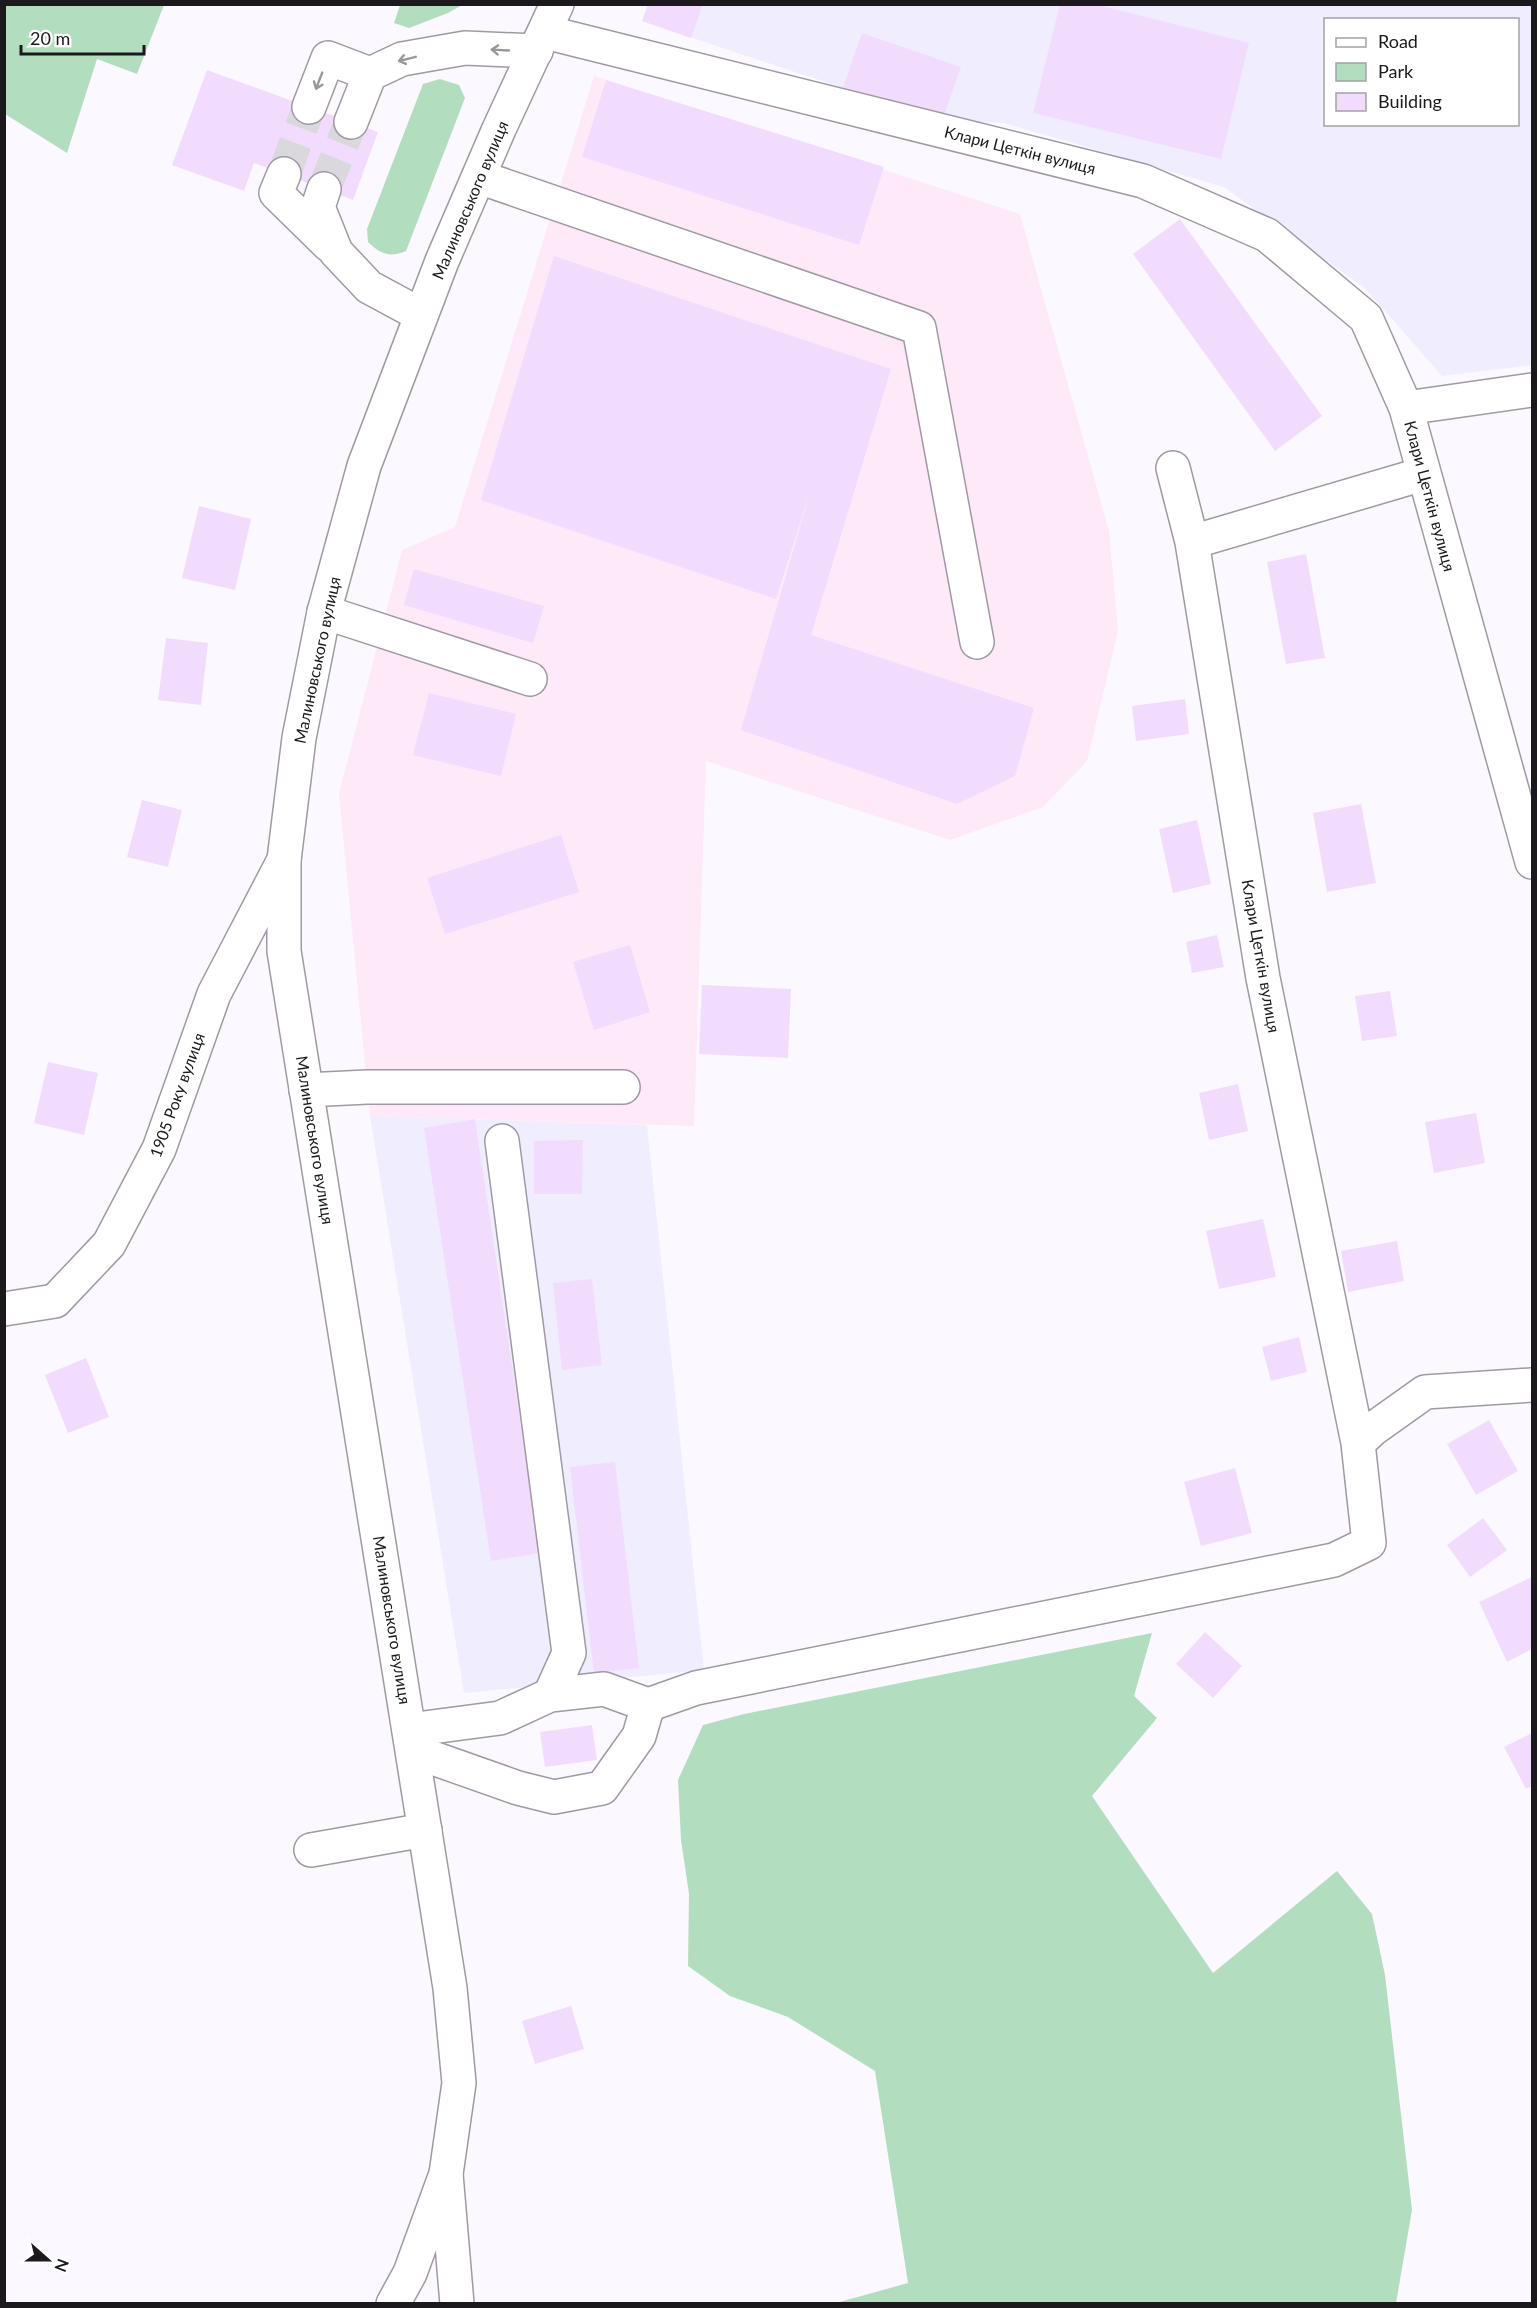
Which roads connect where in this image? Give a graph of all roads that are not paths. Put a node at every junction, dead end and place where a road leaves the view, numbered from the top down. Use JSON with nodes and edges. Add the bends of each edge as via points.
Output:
{"nodes":[{"id":1,"x":546,"y":29,"type":"edge"},
{"id":2,"x":370,"y":74,"type":"junction"},
{"id":3,"x":309,"y":107,"type":"tunnel mouth"},
{"id":4,"x":351,"y":122,"type":"tunnel mouth"},
{"id":5,"x":284,"y":174,"type":"tunnel mouth"},
{"id":6,"x":479,"y":177,"type":"junction"},
{"id":7,"x":324,"y":189,"type":"tunnel mouth"},
{"id":8,"x":336,"y":252,"type":"junction"},
{"id":9,"x":421,"y":315,"type":"junction"},
{"id":10,"x":1533,"y":390,"type":"edge"},
{"id":11,"x":1406,"y":408,"type":"junction"},
{"id":12,"x":1173,"y":468,"type":"dead end"},
{"id":13,"x":1423,"y":474,"type":"junction"},
{"id":14,"x":1192,"y":542,"type":"junction"},
{"id":15,"x":324,"y":612,"type":"junction"},
{"id":16,"x":977,"y":642,"type":"dead end"},
{"id":17,"x":530,"y":679,"type":"dead end"},
{"id":18,"x":284,"y":860,"type":"junction"},
{"id":19,"x":1533,"y":862,"type":"edge"},
{"id":20,"x":623,"y":1087,"type":"dead end"},
{"id":21,"x":306,"y":1090,"type":"junction"},
{"id":22,"x":502,"y":1141,"type":"dead end"},
{"id":23,"x":4,"y":1309,"type":"edge"},
{"id":24,"x":1533,"y":1385,"type":"edge"},
{"id":25,"x":1358,"y":1443,"type":"junction"},
{"id":26,"x":550,"y":1695,"type":"junction"},
{"id":27,"x":648,"y":1705,"type":"junction"},
{"id":28,"x":411,"y":1740,"type":"junction"},
{"id":29,"x":425,"y":1830,"type":"junction"},
{"id":30,"x":312,"y":1850,"type":"dead end"},
{"id":31,"x":446,"y":2174,"type":"junction"},
{"id":32,"x":393,"y":2304,"type":"edge"},
{"id":33,"x":457,"y":2304,"type":"edge"}],
"edges":[{"from":1,"to":2,"type":"street","name":"Клари Цеткін вулиця","one_way":true,"via":[[402,59]]},
{"from":1,"to":6,"type":"street","name":"Малиновського вулиця"},
{"from":1,"to":11,"type":"street","name":"Клари Цеткін вулиця","via":[[1143,181],[1267,235],[1366,318]]},
{"from":2,"to":3,"type":"street","one_way":true,"via":[[328,58]]},
{"from":2,"to":4,"type":"street"},
{"from":5,"to":8,"type":"street","via":[[276,194]]},
{"from":6,"to":9,"type":"street","name":"Малиновського вулиця"},
{"from":6,"to":16,"type":"street","via":[[919,328]]},
{"from":7,"to":8,"type":"street","via":[[318,207]]},
{"from":8,"to":9,"type":"street","via":[[369,287]]},
{"from":9,"to":15,"type":"street","name":"Малиновського вулиця","via":[[364,465]]},
{"from":10,"to":11,"type":"street","name":"Клари Цеткін вулиця"},
{"from":11,"to":13,"type":"street","name":"Клари Цеткін вулиця"},
{"from":12,"to":14,"type":"street","name":"Клари Цеткін вулиця"},
{"from":13,"to":14,"type":"street"},
{"from":13,"to":19,"type":"street","name":"Клари Цеткін вулиця"},
{"from":14,"to":25,"type":"street","name":"Клари Цеткін вулиця","via":[[1263,978]]},
{"from":15,"to":17,"type":"street"},
{"from":15,"to":18,"type":"street","name":"Малиновського вулиця","via":[[299,738]]},
{"from":18,"to":21,"type":"street","name":"Малиновського вулиця","via":[[284,951]]},
{"from":18,"to":23,"type":"street","name":"1905 Року вулиця","via":[[214,994],[159,1149],[110,1244],[55,1301]]},
{"from":20,"to":21,"type":"street"},
{"from":21,"to":28,"type":"street","name":"Малиновського вулиця"},
{"from":22,"to":26,"type":"street","via":[[569,1653]]},
{"from":24,"to":25,"type":"street","via":[[1425,1392]]},
{"from":25,"to":27,"type":"street","name":"Клари Цеткін вулиця","via":[[1369,1543],[1334,1560],[696,1688]]},
{"from":26,"to":27,"type":"street","via":[[604,1689]]},
{"from":26,"to":28,"type":"street","via":[[500,1718]]},
{"from":27,"to":28,"type":"street","via":[[639,1736],[602,1788],[554,1797],[518,1788]]},
{"from":28,"to":29,"type":"street","name":"Малиновського вулиця"},
{"from":29,"to":30,"type":"street"},
{"from":29,"to":31,"type":"street","name":"Малиновського вулиця","via":[[450,1988],[459,2083]]},
{"from":31,"to":32,"type":"street","name":"Малиновського вулиця","via":[[410,2272]]},
{"from":31,"to":33,"type":"street"}]}
